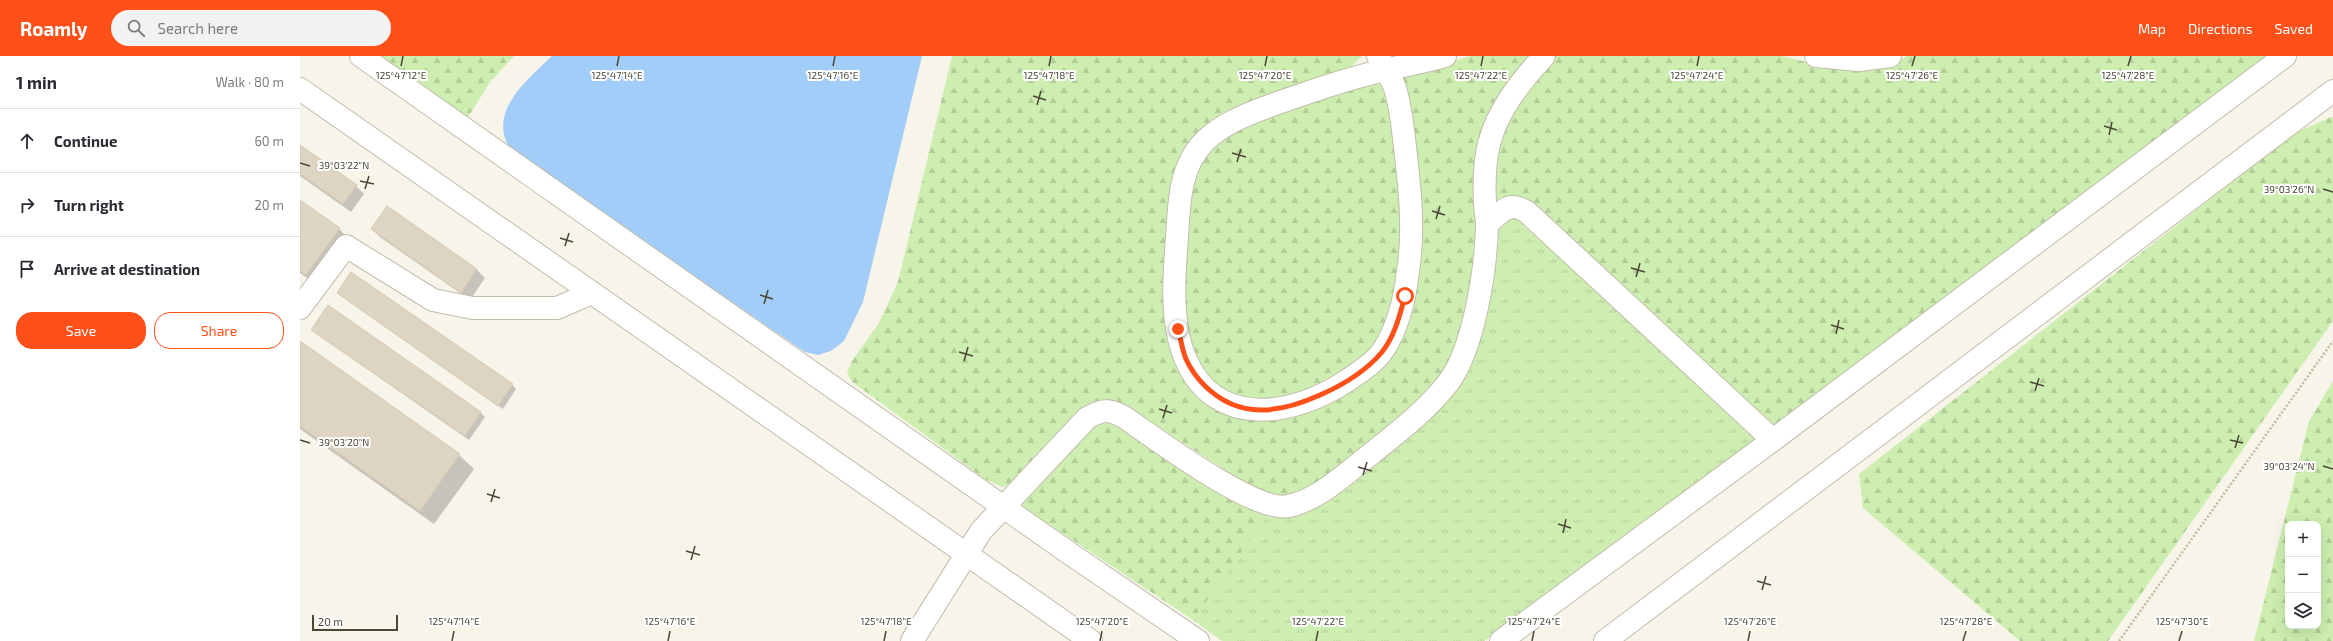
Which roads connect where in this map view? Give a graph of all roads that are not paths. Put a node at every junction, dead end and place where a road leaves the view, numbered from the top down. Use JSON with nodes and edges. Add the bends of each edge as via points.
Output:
{"nodes":[{"id":1,"x":361,"y":56,"type":"edge"},
{"id":2,"x":1445,"y":56,"type":"edge"},
{"id":3,"x":1544,"y":56,"type":"edge"},
{"id":4,"x":1816,"y":56,"type":"edge"},
{"id":5,"x":1890,"y":56,"type":"edge"},
{"id":6,"x":2285,"y":56,"type":"edge"},
{"id":7,"x":1382,"y":63,"type":"edge"},
{"id":8,"x":300,"y":89,"type":"edge"},
{"id":9,"x":2333,"y":91,"type":"edge"},
{"id":10,"x":1487,"y":224,"type":"junction"},
{"id":11,"x":592,"y":293,"type":"junction"},
{"id":12,"x":302,"y":303,"type":"edge"},
{"id":13,"x":1773,"y":440,"type":"junction"},
{"id":14,"x":1003,"y":507,"type":"junction"},
{"id":15,"x":966,"y":555,"type":"junction"},
{"id":16,"x":912,"y":641,"type":"edge"},
{"id":17,"x":1091,"y":641,"type":"edge"},
{"id":18,"x":1198,"y":641,"type":"edge"},
{"id":19,"x":1500,"y":641,"type":"edge"},
{"id":20,"x":1605,"y":641,"type":"edge"}],
"edges":[{"from":1,"to":14,"type":"street"},
{"from":2,"to":7,"type":"street","via":[[1417,65]]},
{"from":3,"to":10,"type":"street","via":[[1527,74],[1499,116],[1490,142],[1484,169]]},
{"from":4,"to":5,"type":"street","via":[[1859,60]]},
{"from":6,"to":13,"type":"street"},
{"from":7,"to":7,"type":"street","via":[[1395,88],[1400,110],[1411,212],[1410,264],[1398,321],[1383,351],[1363,370],[1336,388],[1300,404],[1279,409],[1253,411],[1229,404],[1212,393],[1199,380],[1186,359],[1178,329],[1173,289],[1182,180],[1204,141],[1231,122]]},
{"from":8,"to":11,"type":"street"},
{"from":9,"to":20,"type":"street"},
{"from":10,"to":13,"type":"street","via":[[1508,207],[1518,206],[1527,212]]},
{"from":10,"to":14,"type":"street","via":[[1478,300],[1459,362],[1448,383],[1416,418],[1340,478],[1307,500],[1287,507],[1272,506],[1244,495],[1124,417],[1111,411],[1099,411],[1087,418]]},
{"from":11,"to":12,"type":"street","via":[[557,308],[473,308],[433,300],[346,246]]},
{"from":11,"to":15,"type":"street"},
{"from":13,"to":19,"type":"street"},
{"from":14,"to":15,"type":"street","via":[[981,531]]},
{"from":14,"to":18,"type":"street"},
{"from":15,"to":16,"type":"street"},
{"from":15,"to":17,"type":"street"}]}
